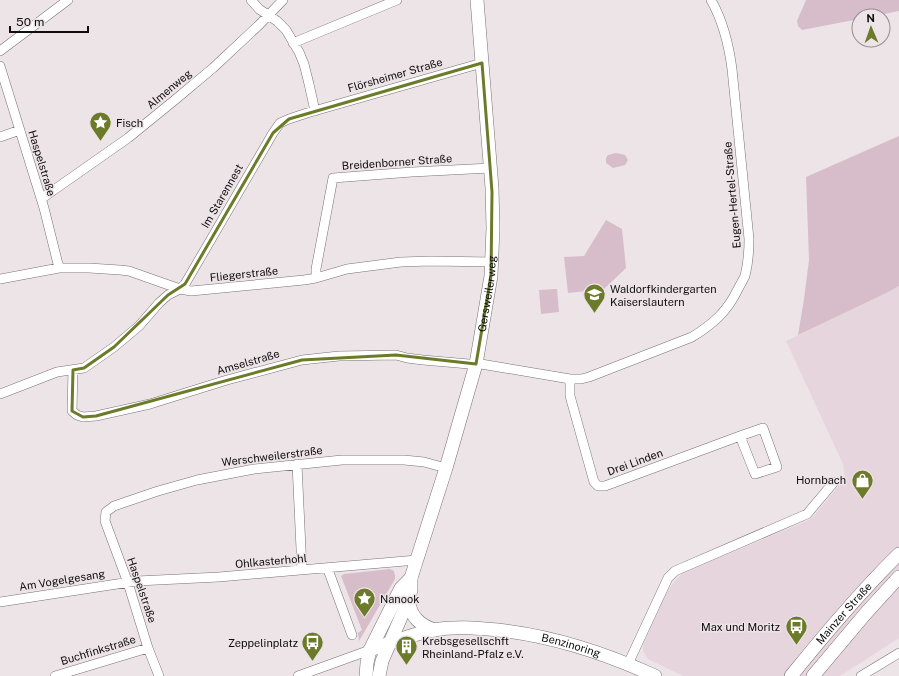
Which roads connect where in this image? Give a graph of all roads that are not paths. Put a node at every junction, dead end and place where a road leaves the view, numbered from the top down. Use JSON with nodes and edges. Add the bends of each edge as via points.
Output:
{"nodes":[{"id":1,"x":68,"y":0,"type":"edge"},
{"id":2,"x":251,"y":0,"type":"edge"},
{"id":3,"x":283,"y":0,"type":"edge"},
{"id":4,"x":396,"y":0,"type":"edge"},
{"id":5,"x":477,"y":0,"type":"edge"},
{"id":6,"x":711,"y":0,"type":"edge"},
{"id":7,"x":269,"y":16,"type":"junction"},
{"id":8,"x":293,"y":43,"type":"junction"},
{"id":9,"x":0,"y":51,"type":"edge"},
{"id":10,"x":482,"y":63,"type":"junction"},
{"id":11,"x":0,"y":66,"type":"edge"},
{"id":12,"x":315,"y":111,"type":"junction"},
{"id":13,"x":20,"y":130,"type":"junction"},
{"id":14,"x":0,"y":137,"type":"edge"},
{"id":15,"x":491,"y":168,"type":"junction"},
{"id":16,"x":41,"y":199,"type":"junction"},
{"id":17,"x":493,"y":262,"type":"junction"},
{"id":18,"x":59,"y":268,"type":"junction"},
{"id":19,"x":316,"y":278,"type":"junction"},
{"id":20,"x":0,"y":279,"type":"edge"},
{"id":21,"x":180,"y":289,"type":"junction"},
{"id":22,"x":476,"y":364,"type":"junction"},
{"id":23,"x":73,"y":370,"type":"junction"},
{"id":24,"x":570,"y":379,"type":"junction"},
{"id":25,"x":0,"y":394,"type":"edge"},
{"id":26,"x":740,"y":436,"type":"junction"},
{"id":27,"x":297,"y":464,"type":"junction"},
{"id":28,"x":446,"y":468,"type":"junction"},
{"id":29,"x":834,"y":482,"type":"dead end"},
{"id":30,"x":106,"y":512,"type":"joint"},
{"id":31,"x":899,"y":554,"type":"edge"},
{"id":32,"x":416,"y":560,"type":"junction"},
{"id":33,"x":327,"y":568,"type":"junction"},
{"id":34,"x":302,"y":570,"type":"junction"},
{"id":35,"x":899,"y":577,"type":"edge"},
{"id":36,"x":411,"y":578,"type":"junction"},
{"id":37,"x":128,"y":583,"type":"junction"},
{"id":38,"x":408,"y":601,"type":"junction"},
{"id":39,"x":0,"y":602,"type":"edge"},
{"id":40,"x":434,"y":630,"type":"junction"},
{"id":41,"x":352,"y":635,"type":"dead end"},
{"id":42,"x":390,"y":643,"type":"junction"},
{"id":43,"x":148,"y":648,"type":"junction"},
{"id":44,"x":370,"y":650,"type":"junction"},
{"id":45,"x":899,"y":653,"type":"edge"},
{"id":46,"x":628,"y":664,"type":"junction"},
{"id":47,"x":55,"y":676,"type":"edge"},
{"id":48,"x":159,"y":676,"type":"edge"},
{"id":49,"x":298,"y":676,"type":"edge"},
{"id":50,"x":366,"y":676,"type":"edge"},
{"id":51,"x":379,"y":676,"type":"edge"},
{"id":52,"x":655,"y":676,"type":"edge"},
{"id":53,"x":791,"y":676,"type":"edge"},
{"id":54,"x":814,"y":676,"type":"edge"},
{"id":55,"x":861,"y":676,"type":"edge"}],
"edges":[{"from":1,"to":9,"type":"street"},
{"from":2,"to":7,"type":"street"},
{"from":3,"to":7,"type":"street","name":"Almenweg"},
{"from":4,"to":8,"type":"street"},
{"from":5,"to":10,"type":"street","name":"Gersweilerweg"},
{"from":6,"to":24,"type":"street","name":"Eugen-Hertel-Straße","via":[[728,43],[732,69],[750,239],[745,276],[733,300],[719,318],[692,337],[589,377]]},
{"from":7,"to":8,"type":"street","via":[[286,30]]},
{"from":7,"to":16,"type":"street","name":"Almenweg","via":[[212,68],[128,138]]},
{"from":8,"to":12,"type":"street","via":[[304,64]]},
{"from":10,"to":12,"type":"street","name":"Flörsheimer Straße"},
{"from":10,"to":15,"type":"street","name":"Gersweilerweg"},
{"from":11,"to":13,"type":"street","name":"Haspelstraße"},
{"from":12,"to":21,"type":"street","name":"Im Starennest","via":[[289,119],[272,133]]},
{"from":13,"to":14,"type":"street"},
{"from":13,"to":16,"type":"street","name":"Haspelstraße"},
{"from":15,"to":17,"type":"street","name":"Gersweilerweg"},
{"from":15,"to":19,"type":"street","name":"Breidenborner Straße","via":[[333,178]]},
{"from":16,"to":18,"type":"street","name":"Haspelstraße"},
{"from":17,"to":19,"type":"street","name":"Fliegerstraße","via":[[431,261],[376,264]]},
{"from":17,"to":22,"type":"street","name":"Gersweilerweg"},
{"from":18,"to":20,"type":"street","name":"Fliegerstraße"},
{"from":18,"to":21,"type":"street","name":"Fliegerstraße","via":[[129,271]]},
{"from":19,"to":21,"type":"street","name":"Fliegerstraße","via":[[212,290]]},
{"from":21,"to":23,"type":"street","name":"Im Starennest","via":[[168,295],[139,326],[114,347],[84,368]]},
{"from":22,"to":23,"type":"street","name":"Amselstraße","via":[[396,355],[339,356],[302,360],[150,404],[83,417],[72,411]]},
{"from":22,"to":24,"type":"street","name":"Eugen-Hertel-Straße"},
{"from":22,"to":28,"type":"street","name":"Gersweilerweg"},
{"from":23,"to":25,"type":"street","name":"Im Starennest","via":[[57,372]]},
{"from":24,"to":26,"type":"street","name":"Drei Linden","via":[[570,396],[594,482],[598,486],[605,486]]},
{"from":26,"to":26,"type":"street","name":"Drei Linden","via":[[755,474],[778,467],[763,428]]},
{"from":27,"to":28,"type":"street","name":"Werschweilerstraße","via":[[342,460],[404,460]]},
{"from":27,"to":30,"type":"street","name":"Werschweilerstraße","via":[[197,480],[114,506]]},
{"from":27,"to":34,"type":"street"},
{"from":28,"to":32,"type":"street","name":"Gersweilerweg"},
{"from":29,"to":46,"type":"street","via":[[807,514],[675,571],[668,578]]},
{"from":30,"to":37,"type":"street","name":"Haspelstraße","via":[[105,521]]},
{"from":31,"to":53,"type":"street","name":"Mainzer Straße","via":[[839,618]]},
{"from":32,"to":33,"type":"street","name":"Ohlkasterhohl"},
{"from":32,"to":36,"type":"street","name":"Gersweilerweg"},
{"from":33,"to":34,"type":"street","name":"Ohlkasterhohl"},
{"from":33,"to":41,"type":"street"},
{"from":34,"to":37,"type":"street","name":"Ohlkasterhohl"},
{"from":35,"to":54,"type":"street","name":"Mainzer Straße"},
{"from":36,"to":38,"type":"street","name":"Gersweilerweg"},
{"from":36,"to":44,"type":"street","name":"Gersweilerweg","via":[[401,588]]},
{"from":37,"to":39,"type":"street","name":"Am Vogelgesang"},
{"from":37,"to":43,"type":"street","name":"Haspelstraße"},
{"from":38,"to":40,"type":"street","via":[[417,620],[423,626]]},
{"from":38,"to":42,"type":"street","name":"Gersweilerweg"},
{"from":40,"to":42,"type":"street","name":"Benzinoring"},
{"from":40,"to":46,"type":"street","name":"Benzinoring","via":[[488,629],[547,637]]},
{"from":42,"to":44,"type":"street","name":"Benzinoring"},
{"from":42,"to":51,"type":"street","name":"Gersweilerweg"},
{"from":43,"to":47,"type":"street","name":"Buchfinkstraße"},
{"from":43,"to":48,"type":"street","name":"Haspelstraße"},
{"from":44,"to":49,"type":"street","name":"Benzinoring"},
{"from":44,"to":50,"type":"street","name":"Gersweilerweg"},
{"from":45,"to":55,"type":"street"},
{"from":46,"to":52,"type":"street","name":"Benzinoring"}]}
